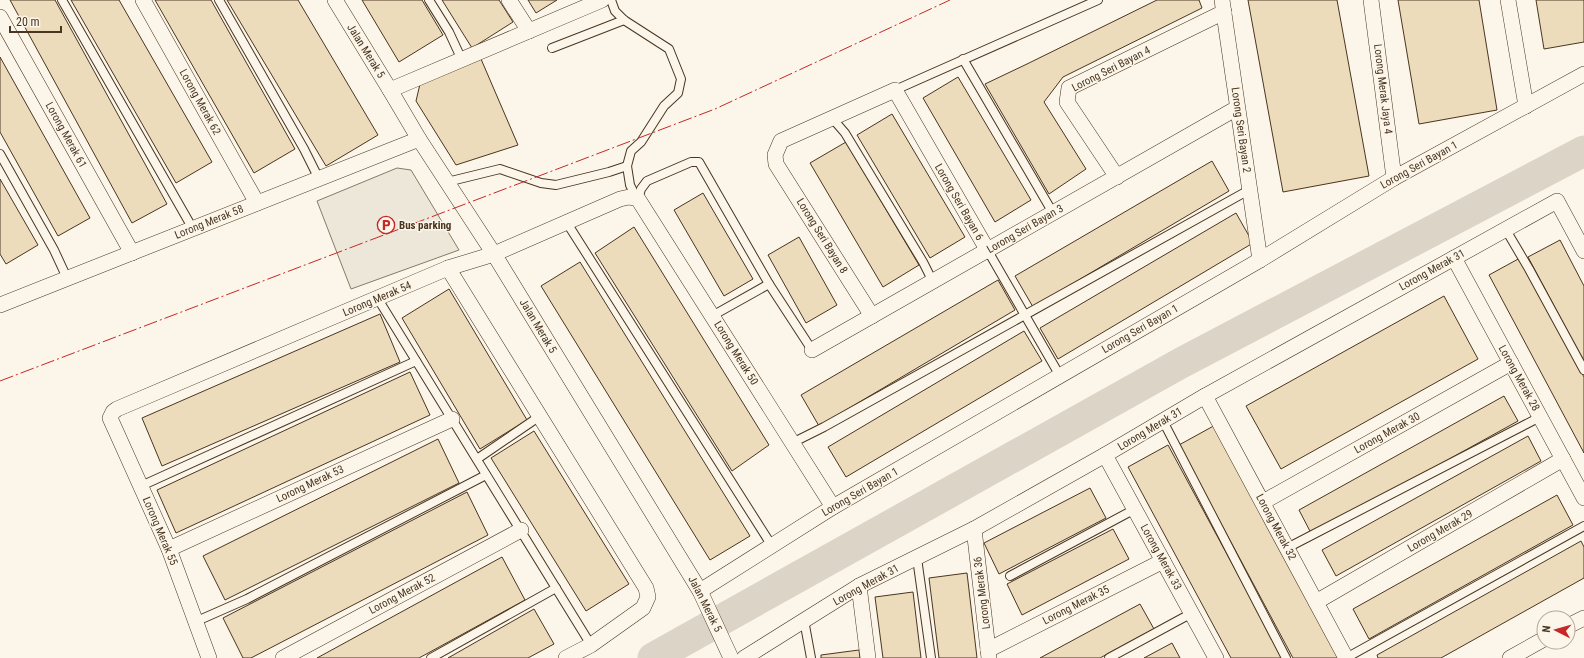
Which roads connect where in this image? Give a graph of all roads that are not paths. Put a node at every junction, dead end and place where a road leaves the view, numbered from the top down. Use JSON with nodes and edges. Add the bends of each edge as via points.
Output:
{"nodes":[{"id":1,"x":62,"y":0,"type":"edge"},
{"id":2,"x":143,"y":0,"type":"edge"},
{"id":3,"x":219,"y":0,"type":"edge"},
{"id":4,"x":334,"y":0,"type":"edge"},
{"id":5,"x":429,"y":0,"type":"edge"},
{"id":6,"x":509,"y":0,"type":"edge"},
{"id":7,"x":611,"y":0,"type":"edge"},
{"id":8,"x":1098,"y":0,"type":"edge"},
{"id":9,"x":1371,"y":0,"type":"edge"},
{"id":10,"x":1508,"y":0,"type":"edge"},
{"id":11,"x":596,"y":1,"type":"edge"},
{"id":12,"x":1223,"y":6,"type":"edge"},
{"id":13,"x":0,"y":17,"type":"edge"},
{"id":14,"x":624,"y":20,"type":"junction"},
{"id":15,"x":529,"y":31,"type":"junction"},
{"id":16,"x":552,"y":48,"type":"dead end"},
{"id":17,"x":962,"y":59,"type":"junction"},
{"id":18,"x":462,"y":60,"type":"junction"},
{"id":19,"x":1584,"y":74,"type":"edge"},
{"id":20,"x":390,"y":90,"type":"junction"},
{"id":21,"x":895,"y":90,"type":"junction"},
{"id":22,"x":1526,"y":106,"type":"junction"},
{"id":23,"x":1237,"y":108,"type":"junction"},
{"id":24,"x":832,"y":118,"type":"junction"},
{"id":25,"x":419,"y":139,"type":"junction"},
{"id":26,"x":0,"y":154,"type":"edge"},
{"id":27,"x":627,"y":166,"type":"junction"},
{"id":28,"x":1117,"y":176,"type":"junction"},
{"id":29,"x":1394,"y":178,"type":"junction"},
{"id":30,"x":319,"y":179,"type":"junction"},
{"id":31,"x":447,"y":182,"type":"junction"},
{"id":32,"x":1249,"y":190,"type":"junction"},
{"id":33,"x":638,"y":199,"type":"junction"},
{"id":34,"x":257,"y":204,"type":"junction"},
{"id":35,"x":1053,"y":213,"type":"junction"},
{"id":36,"x":567,"y":223,"type":"junction"},
{"id":37,"x":193,"y":229,"type":"junction"},
{"id":38,"x":1506,"y":230,"type":"junction"},
{"id":39,"x":988,"y":250,"type":"junction"},
{"id":40,"x":1584,"y":251,"type":"edge"},
{"id":41,"x":132,"y":253,"type":"junction"},
{"id":42,"x":494,"y":254,"type":"junction"},
{"id":43,"x":1454,"y":258,"type":"junction"},
{"id":44,"x":1260,"y":260,"type":"junction"},
{"id":45,"x":448,"y":268,"type":"junction"},
{"id":46,"x":68,"y":278,"type":"junction"},
{"id":47,"x":933,"y":282,"type":"junction"},
{"id":48,"x":769,"y":284,"type":"junction"},
{"id":49,"x":378,"y":299,"type":"junction"},
{"id":50,"x":1,"y":302,"type":"edge"},
{"id":51,"x":1025,"y":315,"type":"junction"},
{"id":52,"x":712,"y":316,"type":"junction"},
{"id":53,"x":872,"y":316,"type":"junction"},
{"id":54,"x":812,"y":350,"type":"joint"},
{"id":55,"x":416,"y":361,"type":"junction"},
{"id":56,"x":1511,"y":363,"type":"junction"},
{"id":57,"x":1584,"y":370,"type":"edge"},
{"id":58,"x":1060,"y":376,"type":"junction"},
{"id":59,"x":1205,"y":396,"type":"junction"},
{"id":60,"x":117,"y":409,"type":"joint"},
{"id":61,"x":540,"y":416,"type":"junction"},
{"id":62,"x":1540,"y":417,"type":"junction"},
{"id":63,"x":452,"y":419,"type":"junction"},
{"id":64,"x":1162,"y":421,"type":"junction"},
{"id":65,"x":792,"y":443,"type":"junction"},
{"id":66,"x":1106,"y":455,"type":"junction"},
{"id":67,"x":1563,"y":459,"type":"junction"},
{"id":68,"x":477,"y":460,"type":"junction"},
{"id":69,"x":486,"y":475,"type":"junction"},
{"id":70,"x":140,"y":486,"type":"junction"},
{"id":71,"x":1584,"y":498,"type":"edge"},
{"id":72,"x":1263,"y":502,"type":"junction"},
{"id":73,"x":833,"y":507,"type":"junction"},
{"id":74,"x":1135,"y":509,"type":"junction"},
{"id":75,"x":1584,"y":526,"type":"edge"},
{"id":76,"x":974,"y":529,"type":"junction"},
{"id":77,"x":521,"y":530,"type":"junction"},
{"id":78,"x":772,"y":546,"type":"junction"},
{"id":79,"x":169,"y":548,"type":"junction"},
{"id":80,"x":1287,"y":548,"type":"junction"},
{"id":81,"x":917,"y":558,"type":"junction"},
{"id":82,"x":1163,"y":561,"type":"junction"},
{"id":83,"x":1010,"y":576,"type":"dead end"},
{"id":84,"x":860,"y":586,"type":"junction"},
{"id":85,"x":556,"y":588,"type":"junction"},
{"id":86,"x":700,"y":591,"type":"junction"},
{"id":87,"x":1316,"y":602,"type":"junction"},
{"id":88,"x":1192,"y":613,"type":"junction"},
{"id":89,"x":804,"y":620,"type":"junction"},
{"id":90,"x":197,"y":621,"type":"junction"},
{"id":91,"x":1536,"y":643,"type":"edge"},
{"id":92,"x":591,"y":644,"type":"junction"},
{"id":93,"x":989,"y":654,"type":"edge"},
{"id":94,"x":209,"y":658,"type":"edge"},
{"id":95,"x":283,"y":658,"type":"edge"},
{"id":96,"x":431,"y":658,"type":"edge"},
{"id":97,"x":566,"y":658,"type":"edge"},
{"id":98,"x":731,"y":658,"type":"edge"},
{"id":99,"x":744,"y":658,"type":"edge"},
{"id":100,"x":811,"y":658,"type":"edge"},
{"id":101,"x":868,"y":658,"type":"edge"},
{"id":102,"x":931,"y":658,"type":"edge"},
{"id":103,"x":1108,"y":658,"type":"edge"},
{"id":104,"x":1216,"y":658,"type":"edge"},
{"id":105,"x":1286,"y":658,"type":"edge"},
{"id":106,"x":1346,"y":658,"type":"edge"},
{"id":107,"x":1510,"y":658,"type":"edge"}],
"edges":[{"from":1,"to":37,"type":"lane"},
{"from":2,"to":34,"type":"street","name":"Lorong Merak 62"},
{"from":3,"to":30,"type":"lane"},
{"from":4,"to":20,"type":"street","name":"Jalan Merak 5"},
{"from":5,"to":18,"type":"lane","via":[[449,32]]},
{"from":6,"to":15,"type":"street"},
{"from":7,"to":14,"type":"lane","via":[[615,11]]},
{"from":8,"to":17,"type":"lane"},
{"from":9,"to":29,"type":"street","name":"Lorong Merak Jaya 4"},
{"from":10,"to":22,"type":"street"},
{"from":11,"to":15,"type":"street"},
{"from":12,"to":23,"type":"street","name":"Lorong Seri Bayan 2"},
{"from":12,"to":28,"type":"street","name":"Lorong Seri Bayan 4","via":[[1069,88],[1067,102]]},
{"from":13,"to":41,"type":"street","name":"Lorong Merak 61"},
{"from":14,"to":16,"type":"lane"},
{"from":14,"to":27,"type":"lane","via":[[668,49],[681,79],[678,93],[664,106],[641,142],[631,151]]},
{"from":15,"to":18,"type":"street"},
{"from":17,"to":21,"type":"lane"},
{"from":17,"to":35,"type":"lane"},
{"from":18,"to":20,"type":"street"},
{"from":19,"to":22,"type":"street","name":"Lorong Seri Bayan 1"},
{"from":20,"to":25,"type":"street","name":"Jalan Merak 5"},
{"from":21,"to":24,"type":"street"},
{"from":21,"to":39,"type":"street","name":"Lorong Seri Bayan 6"},
{"from":22,"to":29,"type":"street","name":"Lorong Seri Bayan 1"},
{"from":23,"to":28,"type":"street","name":"Lorong Seri Bayan 3"},
{"from":23,"to":32,"type":"street","name":"Lorong Seri Bayan 2"},
{"from":24,"to":47,"type":"lane","via":[[845,133]]},
{"from":24,"to":53,"type":"street","name":"Lorong Seri Bayan 8","via":[[781,141],[775,155],[776,164]]},
{"from":25,"to":30,"type":"street","name":"Lorong Merak 58"},
{"from":25,"to":31,"type":"street","name":"Jalan Merak 5"},
{"from":26,"to":46,"type":"lane"},
{"from":27,"to":31,"type":"lane","via":[[556,185],[541,183],[500,169]]},
{"from":27,"to":33,"type":"lane","via":[[630,185]]},
{"from":28,"to":35,"type":"street","name":"Lorong Seri Bayan 3"},
{"from":29,"to":44,"type":"street","name":"Lorong Seri Bayan 1"},
{"from":30,"to":34,"type":"street","name":"Lorong Merak 58"},
{"from":31,"to":42,"type":"street","name":"Jalan Merak 5"},
{"from":32,"to":44,"type":"street","name":"Lorong Seri Bayan 2"},
{"from":32,"to":51,"type":"lane"},
{"from":33,"to":36,"type":"street","name":"Lorong Merak 54","via":[[620,199]]},
{"from":33,"to":48,"type":"lane","via":[[647,181],[691,162],[699,162]]},
{"from":33,"to":52,"type":"street","name":"Lorong Merak 50"},
{"from":34,"to":37,"type":"street","name":"Lorong Merak 58"},
{"from":35,"to":39,"type":"street","name":"Lorong Seri Bayan 3"},
{"from":36,"to":42,"type":"street","name":"Lorong Merak 54"},
{"from":36,"to":78,"type":"lane"},
{"from":37,"to":41,"type":"street","name":"Lorong Merak 58"},
{"from":38,"to":40,"type":"street","name":"Lorong Merak 31","via":[[1557,201]]},
{"from":38,"to":43,"type":"street","name":"Lorong Merak 31"},
{"from":38,"to":57,"type":"lane"},
{"from":39,"to":47,"type":"street","name":"Lorong Seri Bayan 3"},
{"from":39,"to":51,"type":"lane","name":"Lorong Seri Bayan 6"},
{"from":41,"to":46,"type":"street","name":"Lorong Merak 58"},
{"from":42,"to":45,"type":"street","name":"Lorong Merak 54"},
{"from":42,"to":86,"type":"street","name":"Jalan Merak 5"},
{"from":43,"to":56,"type":"street","name":"Lorong Merak 28"},
{"from":43,"to":59,"type":"street","name":"Lorong Merak 31"},
{"from":44,"to":58,"type":"street","name":"Lorong Seri Bayan 1"},
{"from":45,"to":49,"type":"street","name":"Lorong Merak 54"},
{"from":45,"to":61,"type":"street"},
{"from":46,"to":50,"type":"street","name":"Lorong Merak 58"},
{"from":47,"to":53,"type":"street","name":"Lorong Seri Bayan 3"},
{"from":48,"to":52,"type":"lane"},
{"from":48,"to":54,"type":"lane"},
{"from":49,"to":55,"type":"lane"},
{"from":49,"to":60,"type":"street","name":"Lorong Merak 54"},
{"from":51,"to":58,"type":"lane","name":"Lorong Seri Bayan 6"},
{"from":51,"to":65,"type":"lane"},
{"from":52,"to":65,"type":"street","name":"Lorong Merak 50"},
{"from":53,"to":54,"type":"street","name":"Lorong Seri Bayan 3"},
{"from":55,"to":63,"type":"lane"},
{"from":55,"to":70,"type":"lane"},
{"from":56,"to":62,"type":"street","name":"Lorong Merak 28"},
{"from":56,"to":72,"type":"street","name":"Lorong Merak 30"},
{"from":58,"to":73,"type":"street","name":"Lorong Seri Bayan 1"},
{"from":59,"to":64,"type":"street","name":"Lorong Merak 31"},
{"from":59,"to":72,"type":"street","name":"Lorong Merak 32"},
{"from":60,"to":70,"type":"street","name":"Lorong Merak 55","via":[[112,412],[110,418]]},
{"from":61,"to":68,"type":"lane"},
{"from":61,"to":92,"type":"street","via":[[646,588],[648,597],[643,608]]},
{"from":62,"to":67,"type":"street","name":"Lorong Merak 28"},
{"from":62,"to":80,"type":"lane"},
{"from":63,"to":68,"type":"lane"},
{"from":63,"to":79,"type":"street","name":"Lorong Merak 53"},
{"from":64,"to":66,"type":"street","name":"Lorong Merak 31"},
{"from":64,"to":105,"type":"lane"},
{"from":65,"to":73,"type":"street","name":"Lorong Merak 50"},
{"from":66,"to":74,"type":"street","name":"Lorong Merak 33"},
{"from":66,"to":76,"type":"street","name":"Lorong Merak 31"},
{"from":67,"to":71,"type":"street","name":"Lorong Merak 28"},
{"from":67,"to":87,"type":"street","name":"Lorong Merak 29"},
{"from":68,"to":69,"type":"lane"},
{"from":69,"to":77,"type":"lane"},
{"from":69,"to":90,"type":"lane","via":[[247,599]]},
{"from":70,"to":79,"type":"street","name":"Lorong Merak 55"},
{"from":72,"to":80,"type":"street","name":"Lorong Merak 32"},
{"from":73,"to":78,"type":"street","name":"Lorong Seri Bayan 1"},
{"from":74,"to":82,"type":"street","name":"Lorong Merak 33"},
{"from":74,"to":83,"type":"lane"},
{"from":75,"to":106,"type":"lane"},
{"from":76,"to":81,"type":"street","name":"Lorong Merak 31"},
{"from":76,"to":93,"type":"street","name":"Lorong Merak 36"},
{"from":77,"to":85,"type":"lane"},
{"from":77,"to":95,"type":"street","name":"Lorong Merak 52"},
{"from":78,"to":86,"type":"street","name":"Lorong Seri Bayan 1"},
{"from":79,"to":90,"type":"street","name":"Lorong Merak 55"},
{"from":80,"to":87,"type":"street","name":"Lorong Merak 32"},
{"from":81,"to":84,"type":"street","name":"Lorong Merak 31"},
{"from":81,"to":102,"type":"lane"},
{"from":82,"to":88,"type":"street","name":"Lorong Merak 33"},
{"from":82,"to":93,"type":"street","name":"Lorong Merak 35"},
{"from":84,"to":89,"type":"street","name":"Lorong Merak 31"},
{"from":84,"to":101,"type":"street"},
{"from":85,"to":92,"type":"lane"},
{"from":85,"to":96,"type":"lane"},
{"from":86,"to":98,"type":"street","name":"Jalan Merak 5"},
{"from":87,"to":106,"type":"street","name":"Lorong Merak 32"},
{"from":88,"to":103,"type":"lane"},
{"from":88,"to":104,"type":"street","name":"Lorong Merak 33"},
{"from":89,"to":99,"type":"street","name":"Lorong Merak 31"},
{"from":89,"to":100,"type":"lane"},
{"from":90,"to":94,"type":"street","name":"Lorong Merak 55"},
{"from":91,"to":107,"type":"street"},
{"from":92,"to":97,"type":"street"}]}
